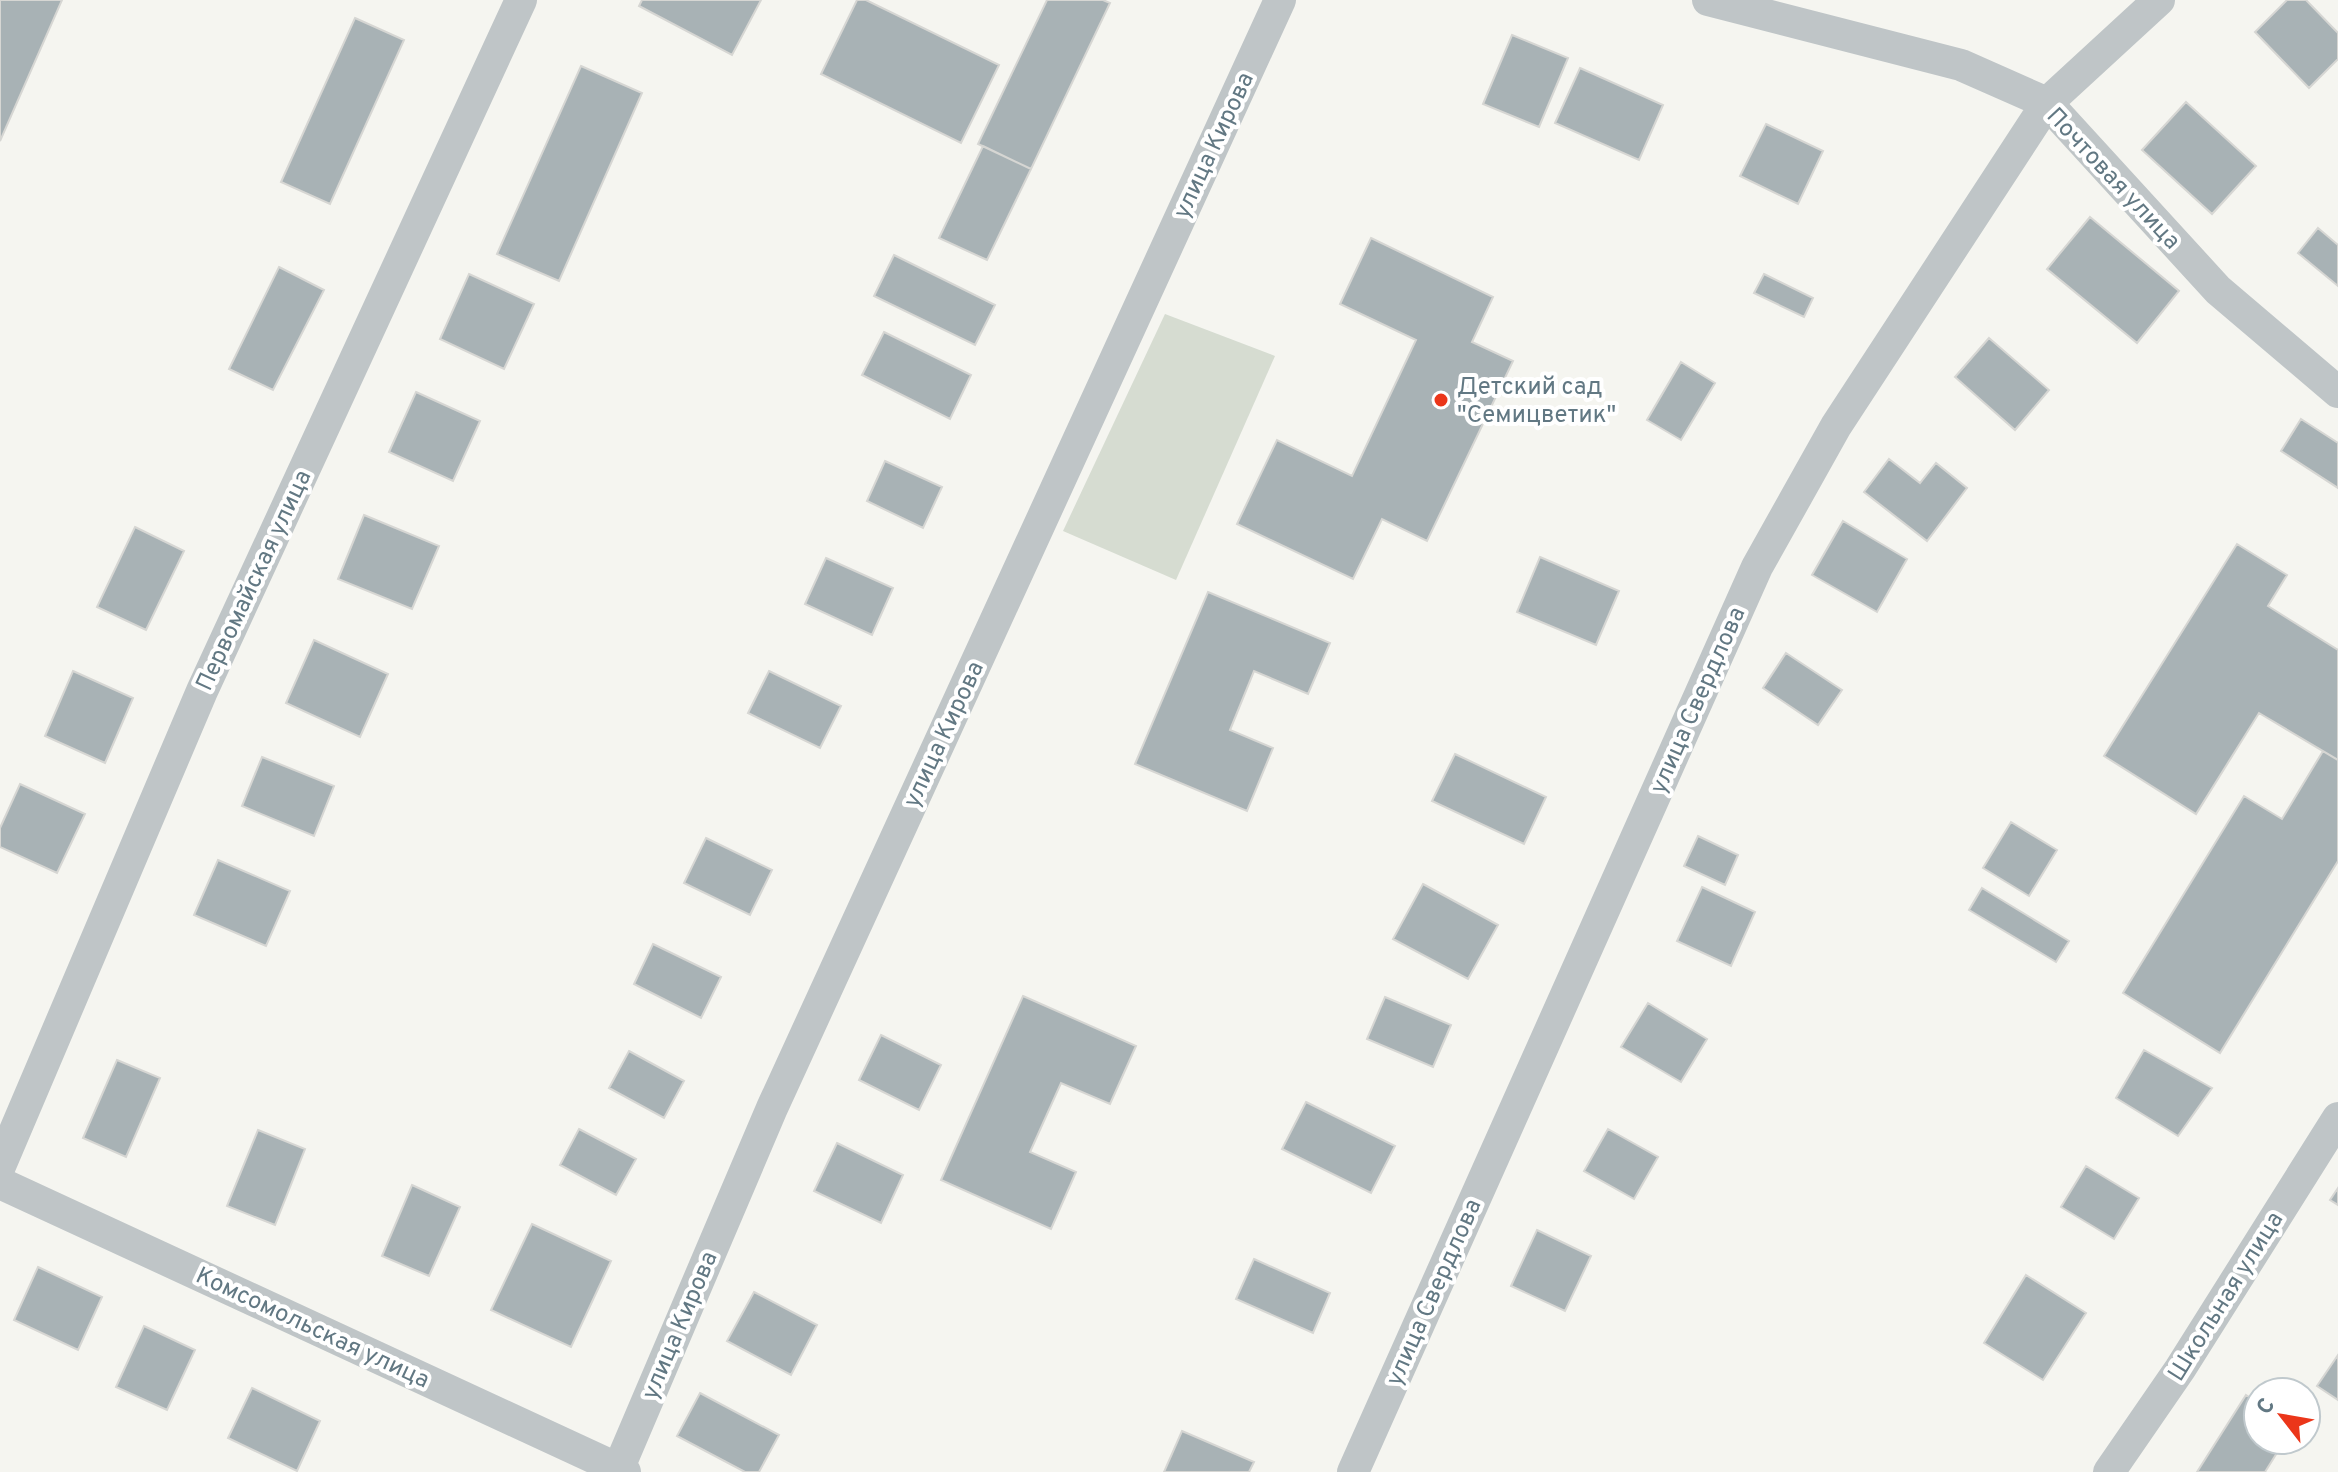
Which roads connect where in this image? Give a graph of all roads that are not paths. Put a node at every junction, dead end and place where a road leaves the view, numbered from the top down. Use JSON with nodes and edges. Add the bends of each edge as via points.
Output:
{"nodes":[{"id":1,"x":521,"y":0,"type":"edge"},
{"id":2,"x":1280,"y":0,"type":"edge"},
{"id":3,"x":1708,"y":0,"type":"edge"},
{"id":4,"x":2159,"y":0,"type":"edge"},
{"id":5,"x":2047,"y":103,"type":"junction"},
{"id":6,"x":2338,"y":392,"type":"edge"},
{"id":7,"x":2338,"y":1118,"type":"edge"},
{"id":8,"x":0,"y":1166,"type":"edge"},
{"id":9,"x":0,"y":1183,"type":"edge"},
{"id":10,"x":620,"y":1471,"type":"edge"},
{"id":11,"x":1353,"y":1472,"type":"edge"},
{"id":12,"x":2109,"y":1472,"type":"edge"}],
"edges":[{"from":1,"to":8,"type":"street","name":"Первомайская улица","via":[[202,691]]},
{"from":2,"to":10,"type":"street","name":"улица Кирова","via":[[772,1108]]},
{"from":3,"to":5,"type":"street","name":"Почтовая улица","via":[[1961,65]]},
{"from":4,"to":5,"type":"street","name":"улица Свердлова"},
{"from":5,"to":6,"type":"street","name":"Почтовая улица","via":[[2218,290]]},
{"from":5,"to":11,"type":"street","name":"улица Свердлова","via":[[1836,426],[1757,567]]},
{"from":7,"to":12,"type":"street","name":"Школьная улица"},
{"from":9,"to":10,"type":"street","name":"Комсомольская улица"}]}
